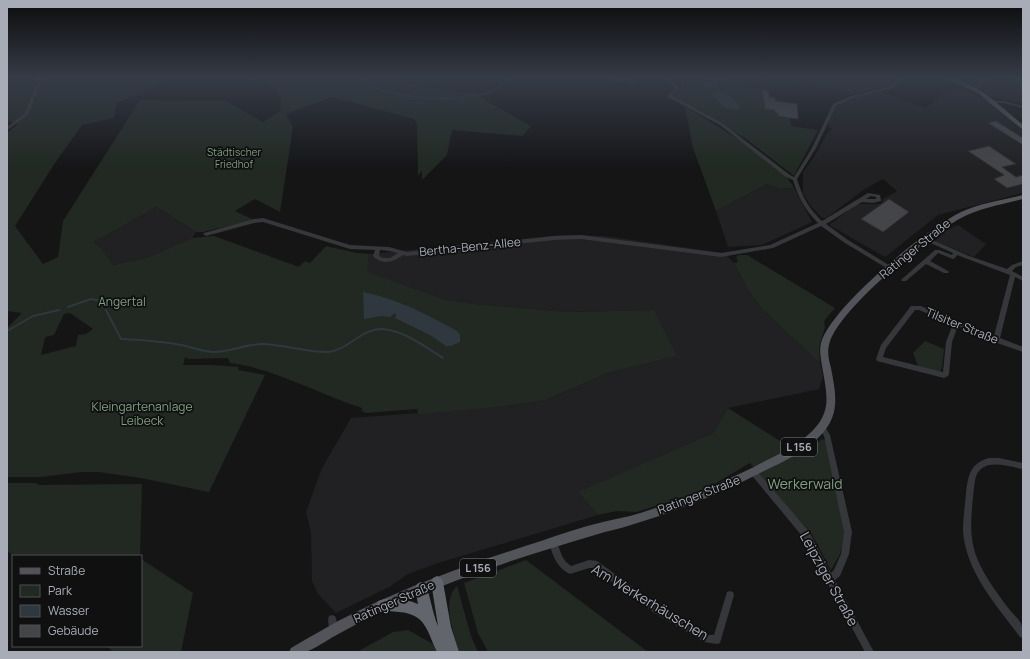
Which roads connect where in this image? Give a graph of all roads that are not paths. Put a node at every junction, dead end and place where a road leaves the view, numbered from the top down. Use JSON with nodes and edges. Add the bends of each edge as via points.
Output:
{"nodes":[{"id":1,"x":29,"y":108,"type":"edge"},
{"id":2,"x":691,"y":108,"type":"edge"},
{"id":3,"x":833,"y":108,"type":"edge"},
{"id":4,"x":1000,"y":108,"type":"edge"},
{"id":5,"x":1023,"y":128,"type":"edge"},
{"id":6,"x":7,"y":129,"type":"edge"},
{"id":7,"x":796,"y":179,"type":"junction"},
{"id":8,"x":1023,"y":197,"type":"edge"},
{"id":9,"x":861,"y":200,"type":"dead end"},
{"id":10,"x":821,"y":224,"type":"junction"},
{"id":11,"x":206,"y":234,"type":"dead end"},
{"id":12,"x":926,"y":239,"type":"junction"},
{"id":13,"x":378,"y":249,"type":"junction"},
{"id":14,"x":956,"y":253,"type":"junction"},
{"id":15,"x":401,"y":254,"type":"junction"},
{"id":16,"x":926,"y":261,"type":"junction"},
{"id":17,"x":1023,"y":263,"type":"edge"},
{"id":18,"x":890,"y":268,"type":"junction"},
{"id":19,"x":1008,"y":271,"type":"junction"},
{"id":20,"x":946,"y":272,"type":"dead end"},
{"id":21,"x":1013,"y":275,"type":"junction"},
{"id":22,"x":1023,"y":279,"type":"edge"},
{"id":23,"x":904,"y":280,"type":"dead end"},
{"id":24,"x":956,"y":323,"type":"junction"},
{"id":25,"x":996,"y":340,"type":"junction"},
{"id":26,"x":1023,"y":350,"type":"edge"},
{"id":27,"x":822,"y":427,"type":"junction"},
{"id":28,"x":1023,"y":466,"type":"edge"},
{"id":29,"x":753,"y":472,"type":"junction"},
{"id":30,"x":553,"y":543,"type":"junction"},
{"id":31,"x":830,"y":579,"type":"junction"},
{"id":32,"x":437,"y":582,"type":"junction"},
{"id":33,"x":421,"y":588,"type":"junction"},
{"id":34,"x":730,"y":595,"type":"dead end"},
{"id":35,"x":382,"y":605,"type":"junction"},
{"id":36,"x":427,"y":616,"type":"junction"},
{"id":37,"x":1023,"y":634,"type":"edge"},
{"id":38,"x":296,"y":652,"type":"edge"},
{"id":39,"x":444,"y":652,"type":"edge"},
{"id":40,"x":452,"y":652,"type":"edge"},
{"id":41,"x":870,"y":652,"type":"edge"}],
"edges":[{"from":1,"to":6,"type":"street","via":[[26,115]]},
{"from":2,"to":7,"type":"street","via":[[721,124],[788,176]]},
{"from":3,"to":7,"type":"street"},
{"from":4,"to":5,"type":"main road"},
{"from":7,"to":10,"type":"street","via":[[797,190],[805,206]]},
{"from":8,"to":12,"type":"main road","name":"Ratinger Straße","number":"L 156","via":[[957,216]]},
{"from":9,"to":10,"type":"street","name":"Bertha-Benz-Allee"},
{"from":10,"to":15,"type":"street","name":"Bertha-Benz-Allee","via":[[770,247],[717,255],[614,240],[566,237]]},
{"from":10,"to":18,"type":"street"},
{"from":11,"to":13,"type":"street","name":"Bertha-Benz-Allee","via":[[263,220],[350,247]]},
{"from":12,"to":14,"type":"street"},
{"from":12,"to":18,"type":"main road","name":"Ratinger Straße","number":"L 156"},
{"from":13,"to":15,"type":"street","name":"Bertha-Benz-Allee","via":[[390,249]]},
{"from":13,"to":15,"type":"street","via":[[376,256],[381,260],[390,260]]},
{"from":14,"to":16,"type":"street","via":[[953,257],[937,251]]},
{"from":14,"to":19,"type":"street"},
{"from":16,"to":20,"type":"street"},
{"from":16,"to":23,"type":"street"},
{"from":17,"to":19,"type":"street"},
{"from":18,"to":27,"type":"main road","name":"Ratinger Straße","number":"L 156","via":[[849,308],[828,336],[824,357],[833,401]]},
{"from":19,"to":21,"type":"street"},
{"from":21,"to":22,"type":"street"},
{"from":21,"to":25,"type":"street"},
{"from":24,"to":24,"type":"street","name":"Tilsiter Straße","via":[[949,342],[944,375],[879,359],[883,347],[913,308]]},
{"from":24,"to":25,"type":"street","name":"Tilsiter Straße"},
{"from":25,"to":26,"type":"street","name":"Tilsiter Straße"},
{"from":27,"to":29,"type":"main road","name":"Ratinger Straße","number":"L 156","via":[[801,446]]},
{"from":27,"to":31,"type":"street","via":[[827,435],[848,532],[845,554],[837,573]]},
{"from":28,"to":37,"type":"street","via":[[994,461],[976,469],[971,479],[967,530],[970,547],[984,579]]},
{"from":29,"to":30,"type":"main road","name":"Ratinger Straße","number":"L 156","via":[[719,490]]},
{"from":29,"to":31,"type":"street","name":"Leipziger Straße","via":[[805,533]]},
{"from":30,"to":32,"type":"main road","name":"Ratinger Straße","number":"L 156"},
{"from":30,"to":34,"type":"street","name":"Am Werkerhäuschen","via":[[557,555],[570,570],[594,564],[656,608],[707,639],[717,640]]},
{"from":31,"to":41,"type":"street","name":"Leipziger Straße"},
{"from":32,"to":33,"type":"main road","name":"Ratinger Straße","number":"L 156"},
{"from":32,"to":40,"type":"highway"},
{"from":33,"to":35,"type":"main road","name":"Ratinger Straße","number":"L 156"},
{"from":33,"to":36,"type":"highway"},
{"from":35,"to":36,"type":"highway","via":[[413,607]]},
{"from":35,"to":38,"type":"main road","name":"Ratinger Straße","number":"L 156","via":[[333,624]]},
{"from":36,"to":39,"type":"highway"}]}
